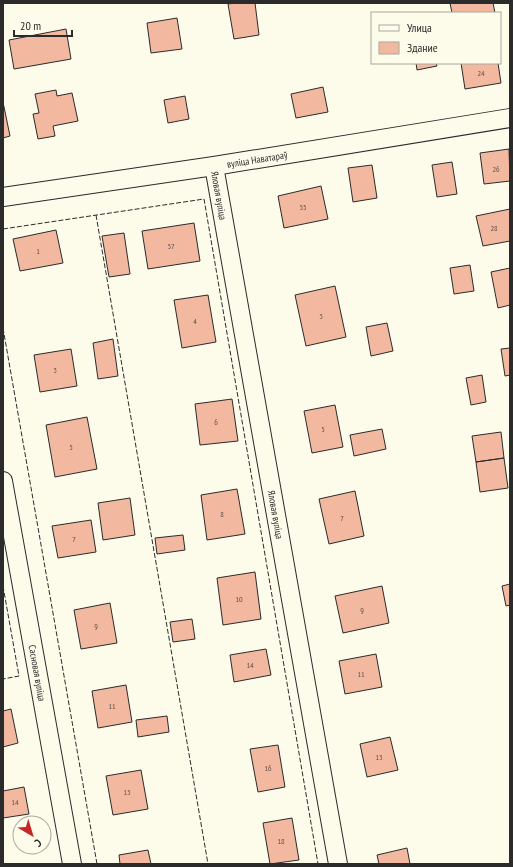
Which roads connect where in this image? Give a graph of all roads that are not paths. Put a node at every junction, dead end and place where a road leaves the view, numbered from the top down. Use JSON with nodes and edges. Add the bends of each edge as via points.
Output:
{"nodes":[{"id":1,"x":510,"y":118,"type":"edge"},
{"id":2,"x":214,"y":166,"type":"junction"},
{"id":3,"x":3,"y":197,"type":"edge"},
{"id":4,"x":3,"y":481,"type":"edge"},
{"id":5,"x":72,"y":864,"type":"edge"},
{"id":6,"x":338,"y":864,"type":"edge"}],
"edges":[{"from":1,"to":2,"type":"street","name":"вуліца Наватараў"},
{"from":2,"to":3,"type":"street","name":"вуліца Наватараў"},
{"from":2,"to":6,"type":"street","name":"Яловая вуліца"},
{"from":4,"to":5,"type":"street","name":"Сасновая вуліца"}]}
